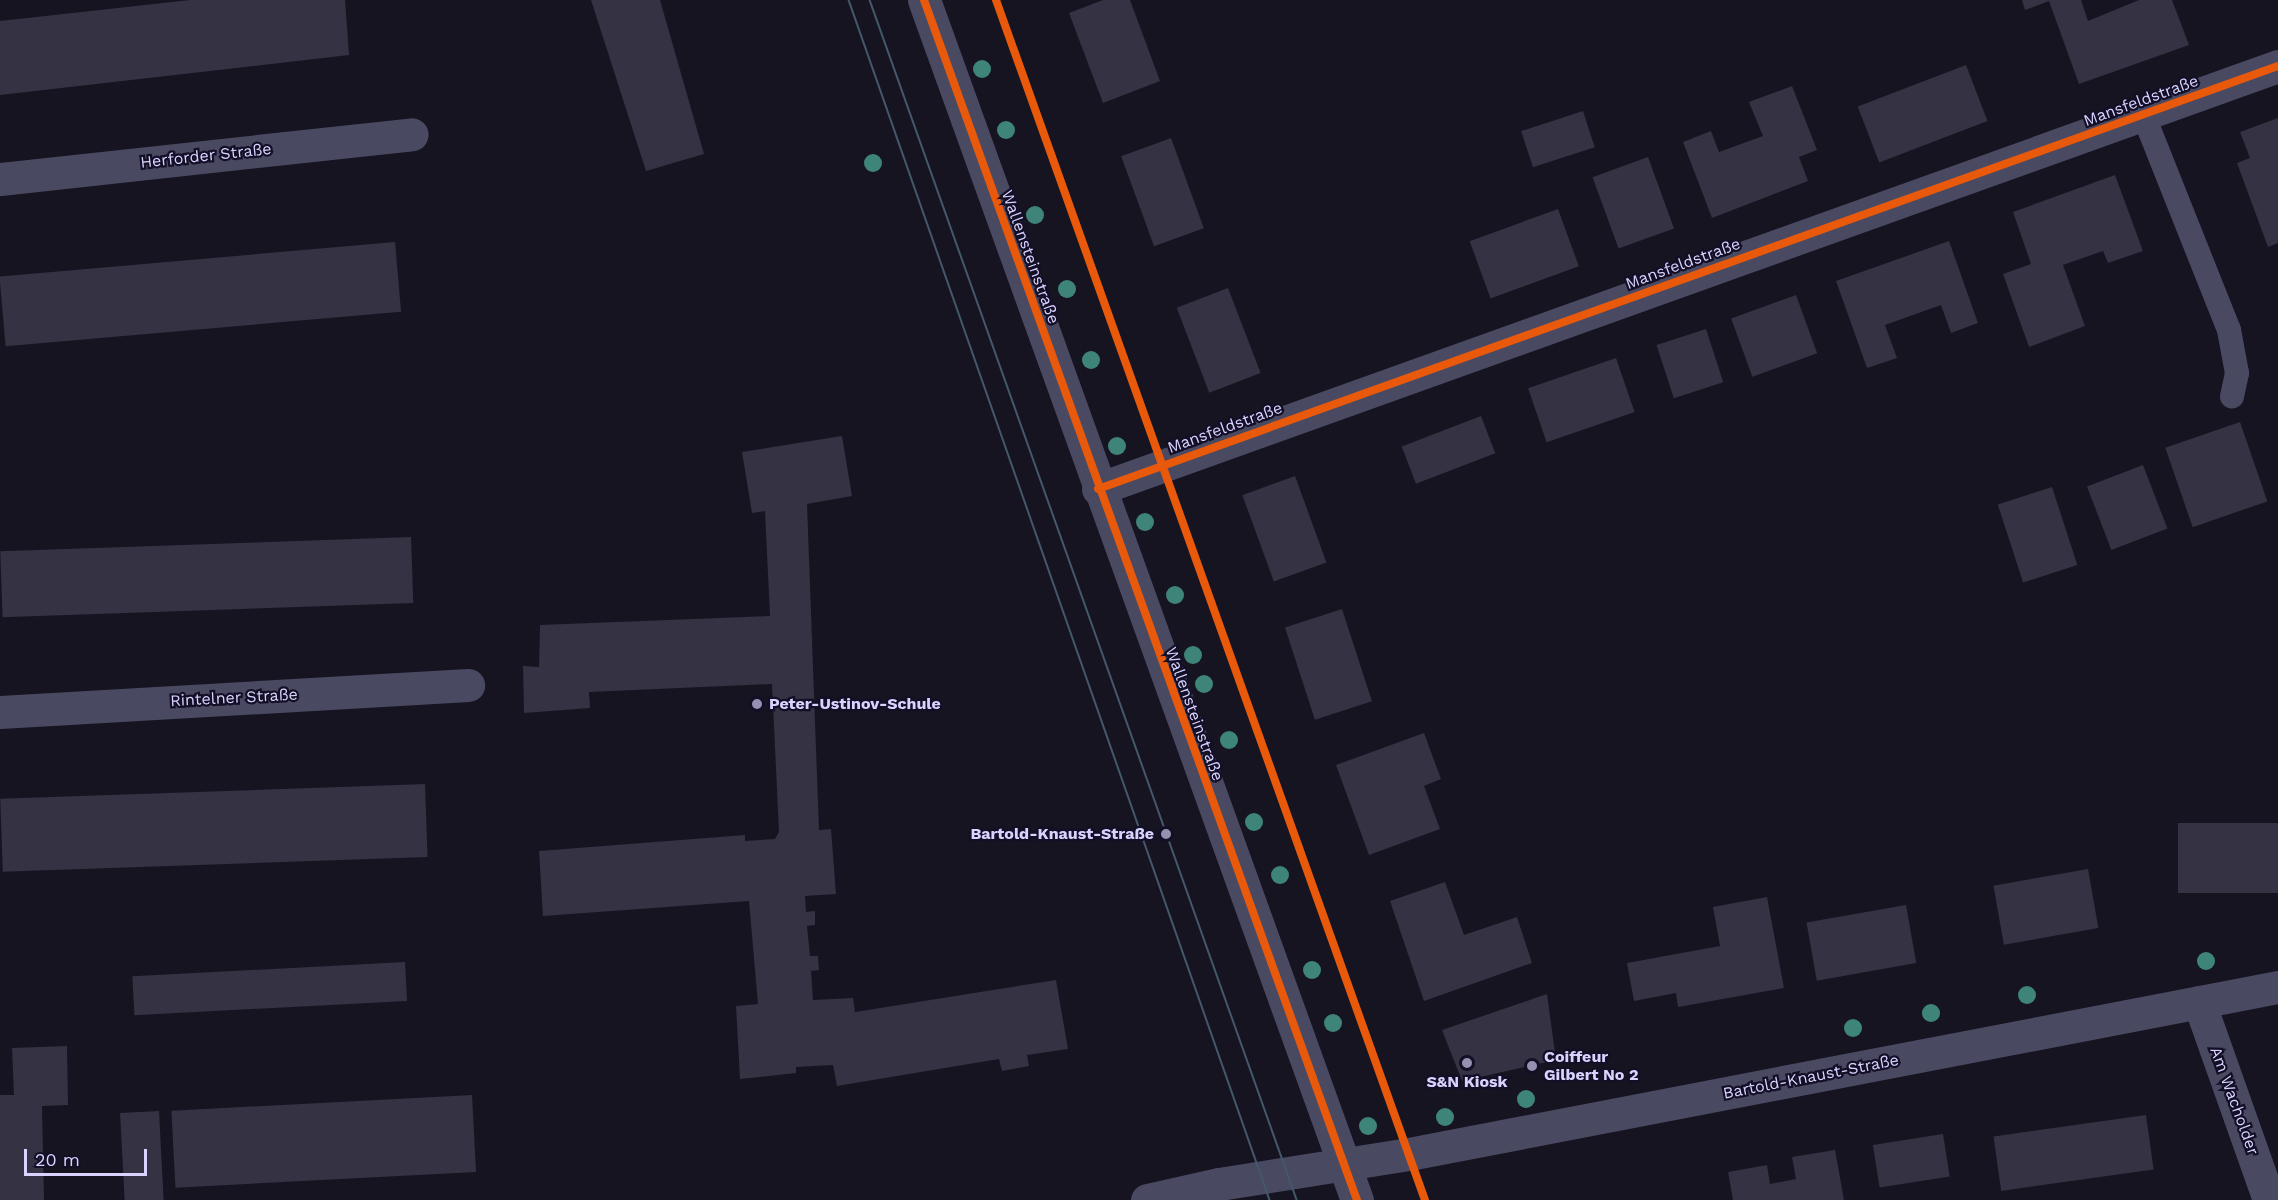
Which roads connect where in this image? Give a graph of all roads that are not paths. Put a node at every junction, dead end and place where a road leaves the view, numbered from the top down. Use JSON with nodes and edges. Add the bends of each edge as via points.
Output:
{"nodes":[{"id":1,"x":924,"y":0,"type":"edge"},
{"id":2,"x":2278,"y":66,"type":"edge"},
{"id":3,"x":2144,"y":114,"type":"junction"},
{"id":4,"x":412,"y":134,"type":"dead end"},
{"id":5,"x":0,"y":179,"type":"edge"},
{"id":6,"x":2232,"y":396,"type":"dead end"},
{"id":7,"x":1098,"y":489,"type":"junction"},
{"id":8,"x":468,"y":685,"type":"dead end"},
{"id":9,"x":0,"y":712,"type":"edge"},
{"id":10,"x":2278,"y":987,"type":"edge"},
{"id":11,"x":2199,"y":1002,"type":"junction"},
{"id":12,"x":1344,"y":1165,"type":"junction"},
{"id":13,"x":1237,"y":1191,"type":"edge"},
{"id":14,"x":1147,"y":1200,"type":"edge"},
{"id":15,"x":1357,"y":1200,"type":"edge"},
{"id":16,"x":2270,"y":1200,"type":"edge"}],
"edges":[{"from":1,"to":7,"type":"street","name":"Wallensteinstraße"},
{"from":2,"to":3,"type":"street","name":"Mansfeldstraße"},
{"from":3,"to":6,"type":"lane","via":[[2229,330],[2238,373]]},
{"from":3,"to":7,"type":"street","name":"Mansfeldstraße"},
{"from":4,"to":5,"type":"street","name":"Herforder Straße"},
{"from":7,"to":12,"type":"street","name":"Wallensteinstraße"},
{"from":8,"to":9,"type":"street","name":"Rintelner Straße"},
{"from":10,"to":11,"type":"street","name":"Bartold-Knaust-Straße"},
{"from":11,"to":12,"type":"street","name":"Bartold-Knaust-Straße"},
{"from":11,"to":16,"type":"street","name":"Am Wacholder"},
{"from":12,"to":13,"type":"street","name":"Bartold-Knaust-Straße"},
{"from":12,"to":15,"type":"street","name":"Wallensteinstraße"},
{"from":13,"to":14,"type":"street","name":"Bartold-Knaust-Straße"}]}
